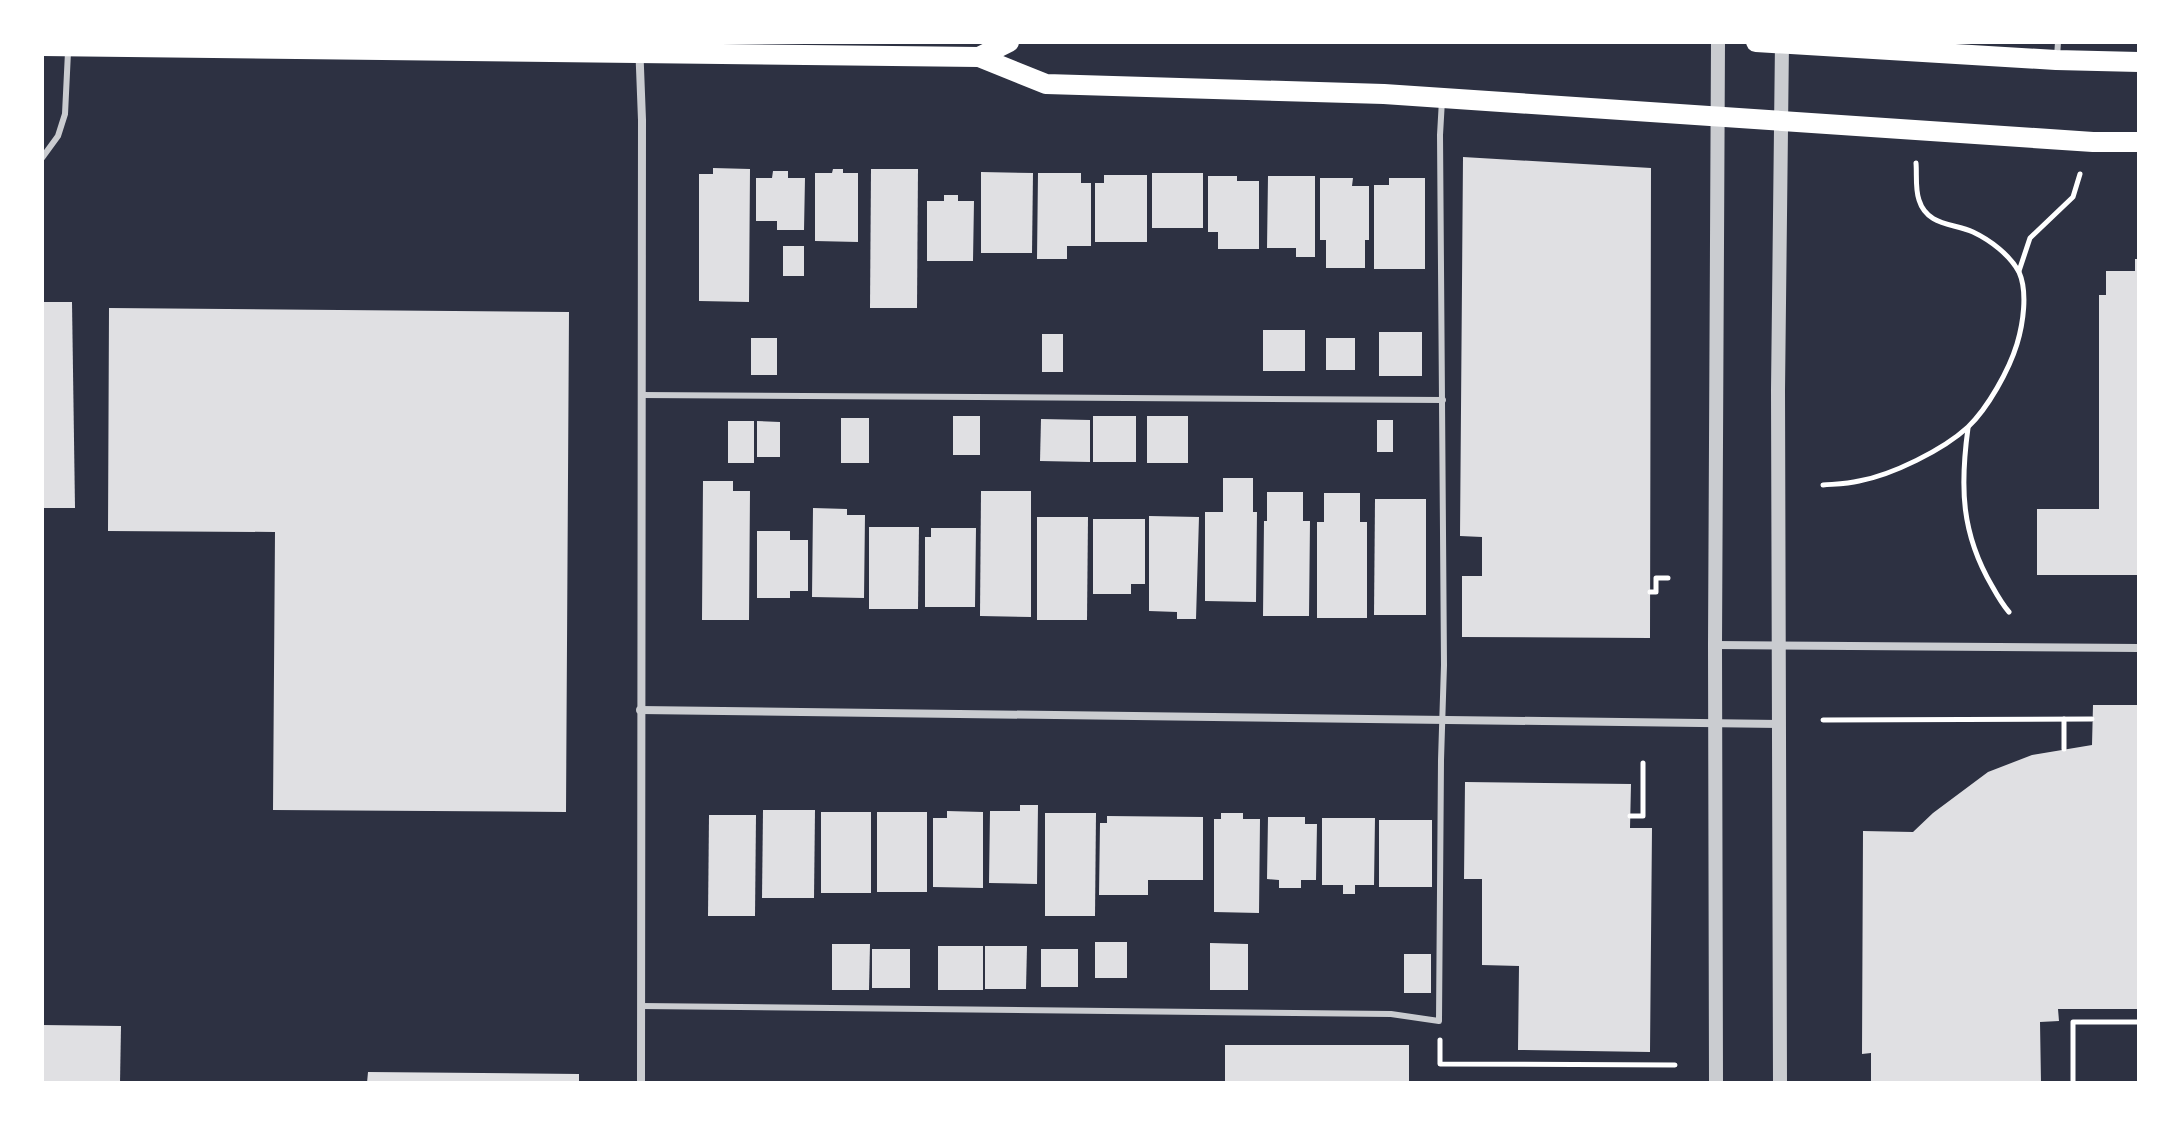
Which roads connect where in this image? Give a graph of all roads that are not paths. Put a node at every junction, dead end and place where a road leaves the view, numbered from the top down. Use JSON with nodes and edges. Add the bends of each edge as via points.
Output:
{"nodes":[{"id":1,"x":1009,"y":42,"type":"edge"},
{"id":2,"x":1718,"y":42,"type":"edge"},
{"id":3,"x":1756,"y":42,"type":"edge"},
{"id":4,"x":1782,"y":43,"type":"edge"},
{"id":5,"x":42,"y":46,"type":"edge"},
{"id":6,"x":68,"y":47,"type":"junction"},
{"id":7,"x":639,"y":47,"type":"edge"},
{"id":8,"x":2057,"y":51,"type":"edge"},
{"id":9,"x":979,"y":57,"type":"junction"},
{"id":10,"x":2139,"y":62,"type":"edge"},
{"id":11,"x":1442,"y":98,"type":"junction"},
{"id":12,"x":1718,"y":116,"type":"junction"},
{"id":13,"x":1782,"y":120,"type":"junction"},
{"id":14,"x":2139,"y":142,"type":"edge"},
{"id":15,"x":42,"y":158,"type":"edge"},
{"id":16,"x":641,"y":395,"type":"junction"},
{"id":17,"x":1443,"y":400,"type":"junction"},
{"id":18,"x":1715,"y":645,"type":"junction"},
{"id":19,"x":1779,"y":646,"type":"junction"},
{"id":20,"x":2139,"y":648,"type":"edge"},
{"id":21,"x":640,"y":710,"type":"junction"},
{"id":22,"x":1443,"y":718,"type":"junction"},
{"id":23,"x":1715,"y":723,"type":"junction"},
{"id":24,"x":1779,"y":724,"type":"junction"},
{"id":25,"x":641,"y":1006,"type":"junction"},
{"id":26,"x":641,"y":1083,"type":"edge"},
{"id":27,"x":1716,"y":1083,"type":"edge"},
{"id":28,"x":1780,"y":1083,"type":"edge"}],
"edges":[{"from":1,"to":9,"type":"main road"},
{"from":2,"to":12,"type":"street"},
{"from":3,"to":4,"type":"main road"},
{"from":4,"to":8,"type":"main road"},
{"from":4,"to":13,"type":"street"},
{"from":5,"to":6,"type":"main road"},
{"from":6,"to":7,"type":"main road"},
{"from":6,"to":15,"type":"lane","via":[[65,114]]},
{"from":7,"to":9,"type":"main road"},
{"from":7,"to":16,"type":"street"},
{"from":8,"to":10,"type":"main road"},
{"from":9,"to":11,"type":"main road","via":[[1046,84]]},
{"from":11,"to":12,"type":"main road"},
{"from":11,"to":17,"type":"lane"},
{"from":12,"to":13,"type":"main road"},
{"from":12,"to":18,"type":"street"},
{"from":13,"to":14,"type":"main road"},
{"from":13,"to":19,"type":"street"},
{"from":16,"to":17,"type":"lane"},
{"from":16,"to":21,"type":"street"},
{"from":17,"to":22,"type":"lane"},
{"from":18,"to":19,"type":"street"},
{"from":18,"to":23,"type":"street"},
{"from":19,"to":20,"type":"street"},
{"from":19,"to":24,"type":"street"},
{"from":21,"to":22,"type":"street"},
{"from":21,"to":25,"type":"street"},
{"from":22,"to":23,"type":"street"},
{"from":22,"to":25,"type":"lane","via":[[1439,1021],[1391,1014]]},
{"from":23,"to":24,"type":"street"},
{"from":23,"to":27,"type":"street"},
{"from":24,"to":28,"type":"street"},
{"from":25,"to":26,"type":"street"}]}
